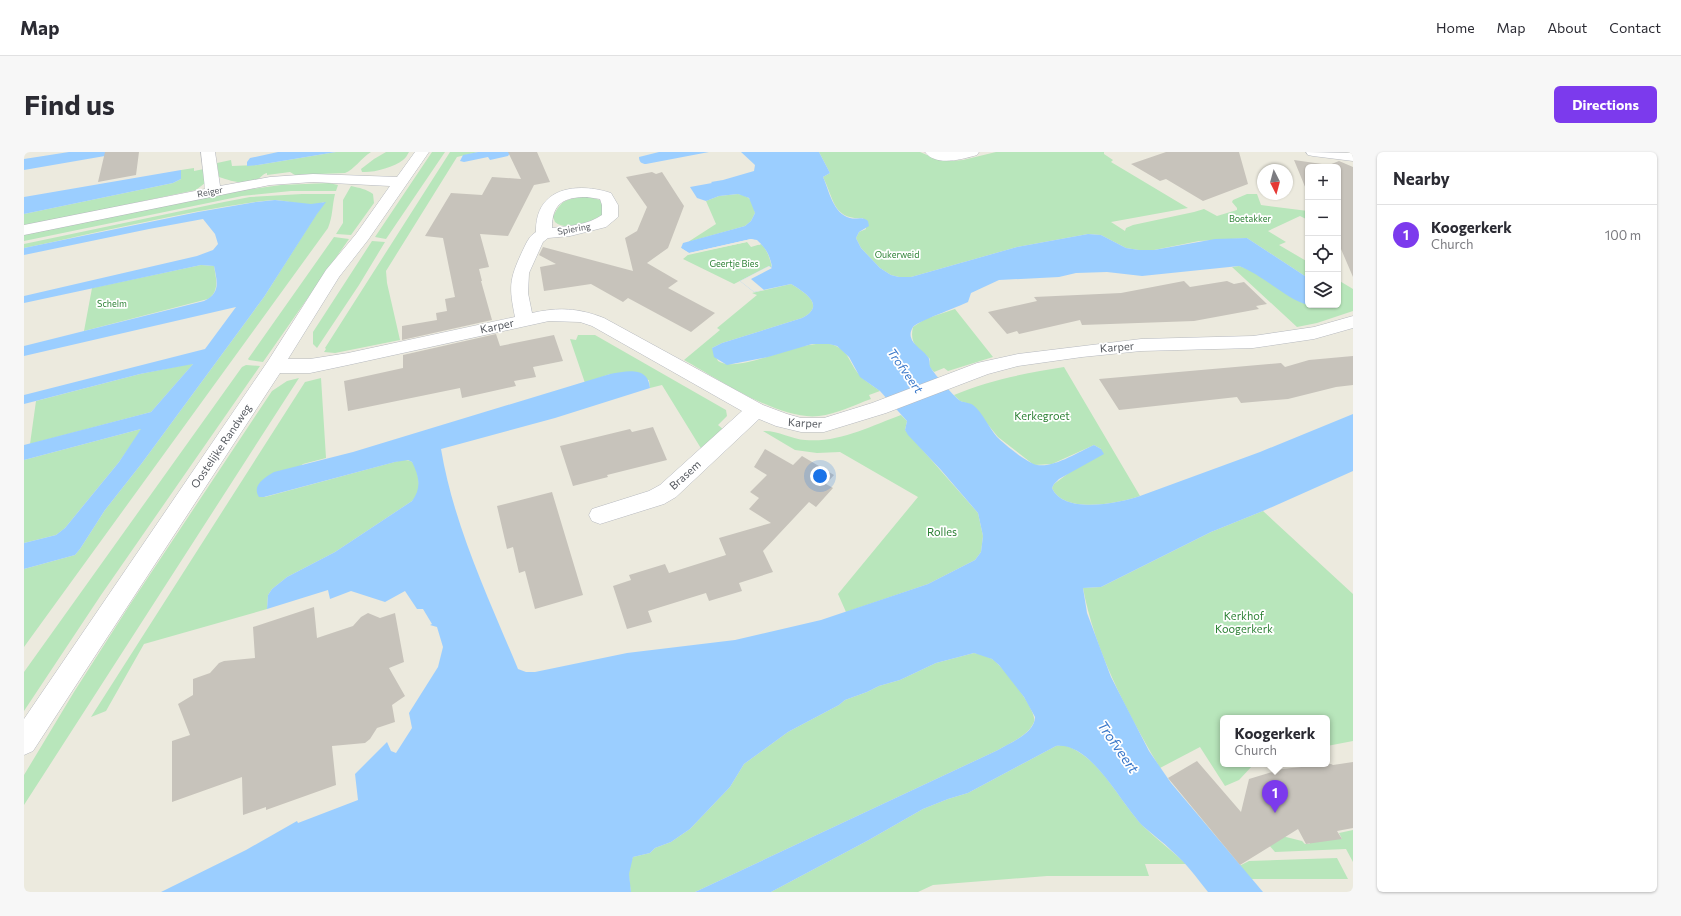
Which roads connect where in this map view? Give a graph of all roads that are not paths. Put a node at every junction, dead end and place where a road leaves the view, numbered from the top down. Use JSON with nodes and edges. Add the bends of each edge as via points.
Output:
{"nodes":[{"id":1,"x":208,"y":152,"type":"edge"},
{"id":2,"x":422,"y":152,"type":"edge"},
{"id":3,"x":932,"y":152,"type":"edge"},
{"id":4,"x":972,"y":152,"type":"edge"},
{"id":5,"x":1313,"y":152,"type":"edge"},
{"id":6,"x":1353,"y":157,"type":"edge"},
{"id":7,"x":399,"y":182,"type":"junction"},
{"id":8,"x":213,"y":192,"type":"junction"},
{"id":9,"x":24,"y":230,"type":"edge"},
{"id":10,"x":544,"y":234,"type":"dead end"},
{"id":11,"x":524,"y":320,"type":"junction"},
{"id":12,"x":1353,"y":322,"type":"edge"},
{"id":13,"x":275,"y":366,"type":"junction"},
{"id":14,"x":756,"y":410,"type":"junction"},
{"id":15,"x":600,"y":515,"type":"dead end"},
{"id":16,"x":24,"y":742,"type":"edge"}],
"edges":[{"from":1,"to":8,"type":"street"},
{"from":2,"to":7,"type":"street","name":"Oostelijke Randweg"},
{"from":3,"to":4,"type":"street","via":[[953,157]]},
{"from":5,"to":6,"type":"street"},
{"from":7,"to":8,"type":"street","name":"Reiger","via":[[313,178],[270,181]]},
{"from":7,"to":13,"type":"street","name":"Oostelijke Randweg","via":[[362,237],[332,274]]},
{"from":8,"to":9,"type":"street","name":"Reiger"},
{"from":10,"to":11,"type":"street","name":"Spiering","via":[[536,239],[521,273],[519,293]]},
{"from":11,"to":13,"type":"street","name":"Karper","via":[[348,359],[310,366]]},
{"from":11,"to":14,"type":"street","name":"Karper","via":[[549,315],[582,316],[598,322]]},
{"from":12,"to":14,"type":"street","name":"Karper","via":[[1314,333],[1253,342],[1141,345],[1082,351],[984,368],[879,408],[824,425],[783,422]]},
{"from":13,"to":16,"type":"street","name":"Oostelijke Randweg"},
{"from":14,"to":15,"type":"street","name":"Brasem","via":[[668,491],[656,498]]}]}
